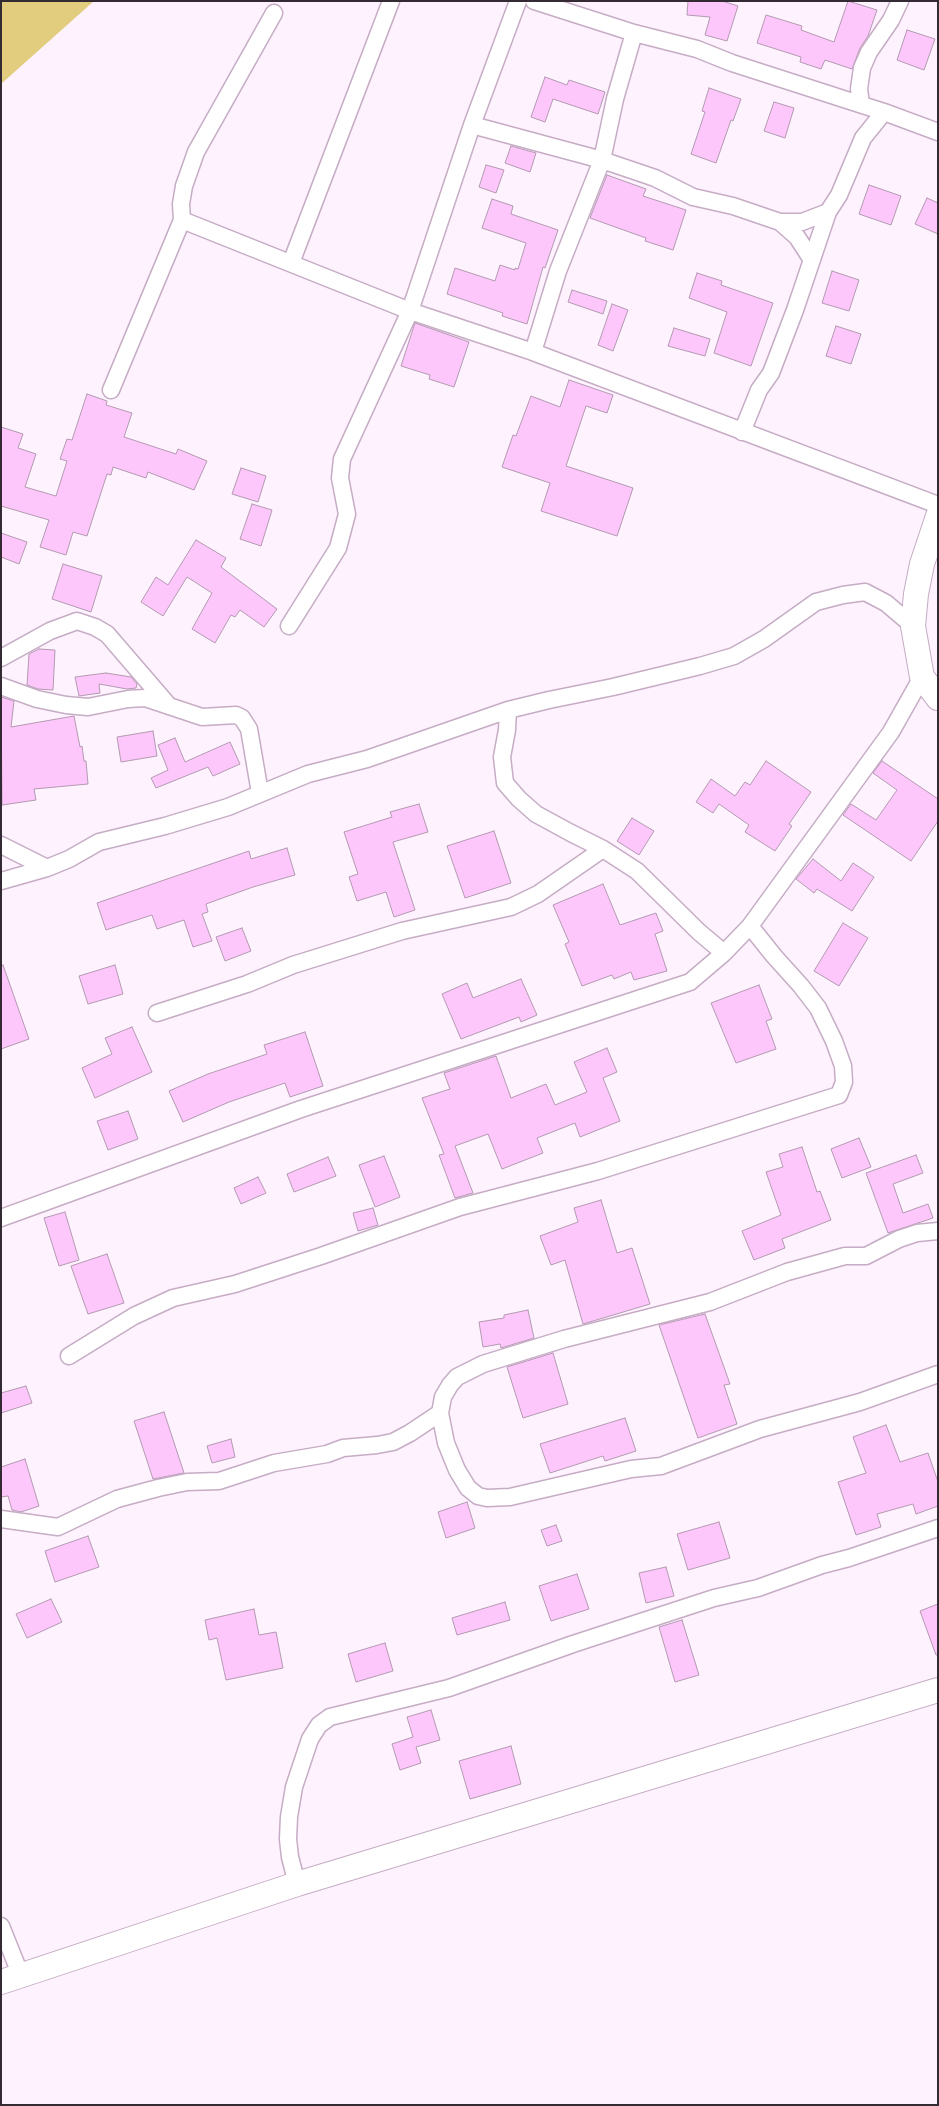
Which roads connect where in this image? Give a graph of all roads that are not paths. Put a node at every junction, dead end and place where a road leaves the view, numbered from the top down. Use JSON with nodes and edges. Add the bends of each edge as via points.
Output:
{"nodes":[{"id":1,"x":391,"y":1,"type":"edge"},
{"id":2,"x":518,"y":1,"type":"edge"},
{"id":3,"x":534,"y":1,"type":"edge"},
{"id":4,"x":900,"y":1,"type":"edge"},
{"id":5,"x":274,"y":13,"type":"dead end"},
{"id":6,"x":634,"y":33,"type":"junction"},
{"id":7,"x":861,"y":104,"type":"junction"},
{"id":8,"x":884,"y":112,"type":"junction"},
{"id":9,"x":472,"y":125,"type":"junction"},
{"id":10,"x":938,"y":132,"type":"edge"},
{"id":11,"x":602,"y":160,"type":"junction"},
{"id":12,"x":828,"y":212,"type":"junction"},
{"id":13,"x":182,"y":220,"type":"junction"},
{"id":14,"x":780,"y":222,"type":"junction"},
{"id":15,"x":812,"y":260,"type":"junction"},
{"id":16,"x":291,"y":263,"type":"junction"},
{"id":17,"x":410,"y":311,"type":"junction"},
{"id":18,"x":533,"y":352,"type":"junction"},
{"id":19,"x":111,"y":390,"type":"dead end"},
{"id":20,"x":742,"y":432,"type":"junction"},
{"id":21,"x":938,"y":505,"type":"edge"},
{"id":22,"x":938,"y":516,"type":"edge"},
{"id":23,"x":930,"y":566,"type":"edge"},
{"id":24,"x":289,"y":626,"type":"dead end"},
{"id":25,"x":913,"y":626,"type":"junction"},
{"id":26,"x":1,"y":658,"type":"edge"},
{"id":27,"x":922,"y":677,"type":"junction"},
{"id":28,"x":1,"y":686,"type":"edge"},
{"id":29,"x":938,"y":698,"type":"edge"},
{"id":30,"x":169,"y":706,"type":"junction"},
{"id":31,"x":508,"y":710,"type":"junction"},
{"id":32,"x":260,"y":793,"type":"junction"},
{"id":33,"x":1,"y":845,"type":"edge"},
{"id":34,"x":603,"y":849,"type":"junction"},
{"id":35,"x":47,"y":868,"type":"junction"},
{"id":36,"x":1,"y":881,"type":"edge"},
{"id":37,"x":750,"y":926,"type":"junction"},
{"id":38,"x":724,"y":953,"type":"junction"},
{"id":39,"x":157,"y":1013,"type":"dead end"},
{"id":40,"x":1,"y":1218,"type":"edge"},
{"id":41,"x":938,"y":1231,"type":"edge"},
{"id":42,"x":69,"y":1356,"type":"dead end"},
{"id":43,"x":938,"y":1374,"type":"edge"},
{"id":44,"x":440,"y":1413,"type":"junction"},
{"id":45,"x":1,"y":1519,"type":"edge"},
{"id":46,"x":938,"y":1528,"type":"edge"},
{"id":47,"x":938,"y":1690,"type":"edge"},
{"id":48,"x":297,"y":1884,"type":"junction"},
{"id":49,"x":1,"y":1926,"type":"edge"},
{"id":50,"x":11,"y":1979,"type":"edge"}],
"edges":[{"from":1,"to":16,"type":"street"},
{"from":2,"to":9,"type":"street"},
{"from":3,"to":6,"type":"street"},
{"from":4,"to":7,"type":"street","via":[[862,68]]},
{"from":5,"to":13,"type":"street","via":[[196,152],[184,186]]},
{"from":6,"to":7,"type":"street","via":[[697,49],[781,80]]},
{"from":6,"to":11,"type":"street"},
{"from":7,"to":8,"type":"street"},
{"from":8,"to":10,"type":"street"},
{"from":8,"to":12,"type":"street","via":[[863,138]]},
{"from":9,"to":11,"type":"street"},
{"from":9,"to":17,"type":"street"},
{"from":11,"to":14,"type":"street","via":[[655,178],[694,197]]},
{"from":11,"to":18,"type":"street","via":[[558,271]]},
{"from":12,"to":14,"type":"street","via":[[802,222]]},
{"from":12,"to":15,"type":"street"},
{"from":13,"to":16,"type":"street"},
{"from":13,"to":19,"type":"street"},
{"from":14,"to":15,"type":"street","via":[[797,237]]},
{"from":15,"to":20,"type":"street","via":[[771,373],[759,390]]},
{"from":16,"to":17,"type":"street"},
{"from":17,"to":18,"type":"street"},
{"from":17,"to":24,"type":"street","via":[[342,459],[340,478],[347,514],[338,548]]},
{"from":18,"to":20,"type":"street"},
{"from":20,"to":21,"type":"street"},
{"from":22,"to":23,"type":"street"},
{"from":23,"to":25,"type":"street","via":[[916,594]]},
{"from":25,"to":27,"type":"street"},
{"from":25,"to":31,"type":"street","via":[[886,603],[865,592],[843,595],[816,602],[734,656]]},
{"from":26,"to":30,"type":"street","via":[[50,631],[77,621],[107,634]]},
{"from":27,"to":29,"type":"street"},
{"from":27,"to":37,"type":"street","via":[[891,732]]},
{"from":28,"to":30,"type":"street","via":[[37,699],[88,708],[145,698]]},
{"from":30,"to":32,"type":"street","via":[[202,717],[236,715],[242,718],[249,730]]},
{"from":31,"to":32,"type":"street","via":[[367,759],[308,774]]},
{"from":31,"to":34,"type":"street","via":[[508,730],[502,756],[505,783],[536,814]]},
{"from":32,"to":35,"type":"street","via":[[228,807],[99,842]]},
{"from":33,"to":35,"type":"street"},
{"from":34,"to":38,"type":"street","via":[[636,871]]},
{"from":34,"to":39,"type":"street","via":[[538,894],[511,907],[402,931]]},
{"from":35,"to":36,"type":"street"},
{"from":37,"to":38,"type":"street"},
{"from":37,"to":42,"type":"street","via":[[818,1008],[842,1066],[844,1082],[839,1095],[598,1171],[460,1207],[235,1284],[172,1298],[134,1316]]},
{"from":38,"to":40,"type":"street","via":[[690,982],[300,1109]]},
{"from":41,"to":44,"type":"street","via":[[899,1239],[866,1256],[846,1256],[787,1272],[710,1302],[499,1358],[457,1377],[443,1397]]},
{"from":43,"to":44,"type":"street","via":[[860,1402],[760,1429],[661,1466],[631,1469],[510,1498],[478,1496],[468,1488],[450,1452]]},
{"from":44,"to":45,"type":"street","via":[[393,1442],[343,1448],[274,1463],[219,1481],[186,1482],[150,1490],[117,1499],[58,1527]]},
{"from":46,"to":48,"type":"street","via":[[758,1588],[714,1598],[582,1641],[448,1688],[330,1718],[319,1725],[310,1739],[294,1787],[288,1839]]},
{"from":47,"to":48,"type":"street"},
{"from":48,"to":50,"type":"street"},
{"from":49,"to":50,"type":"street"}]}
